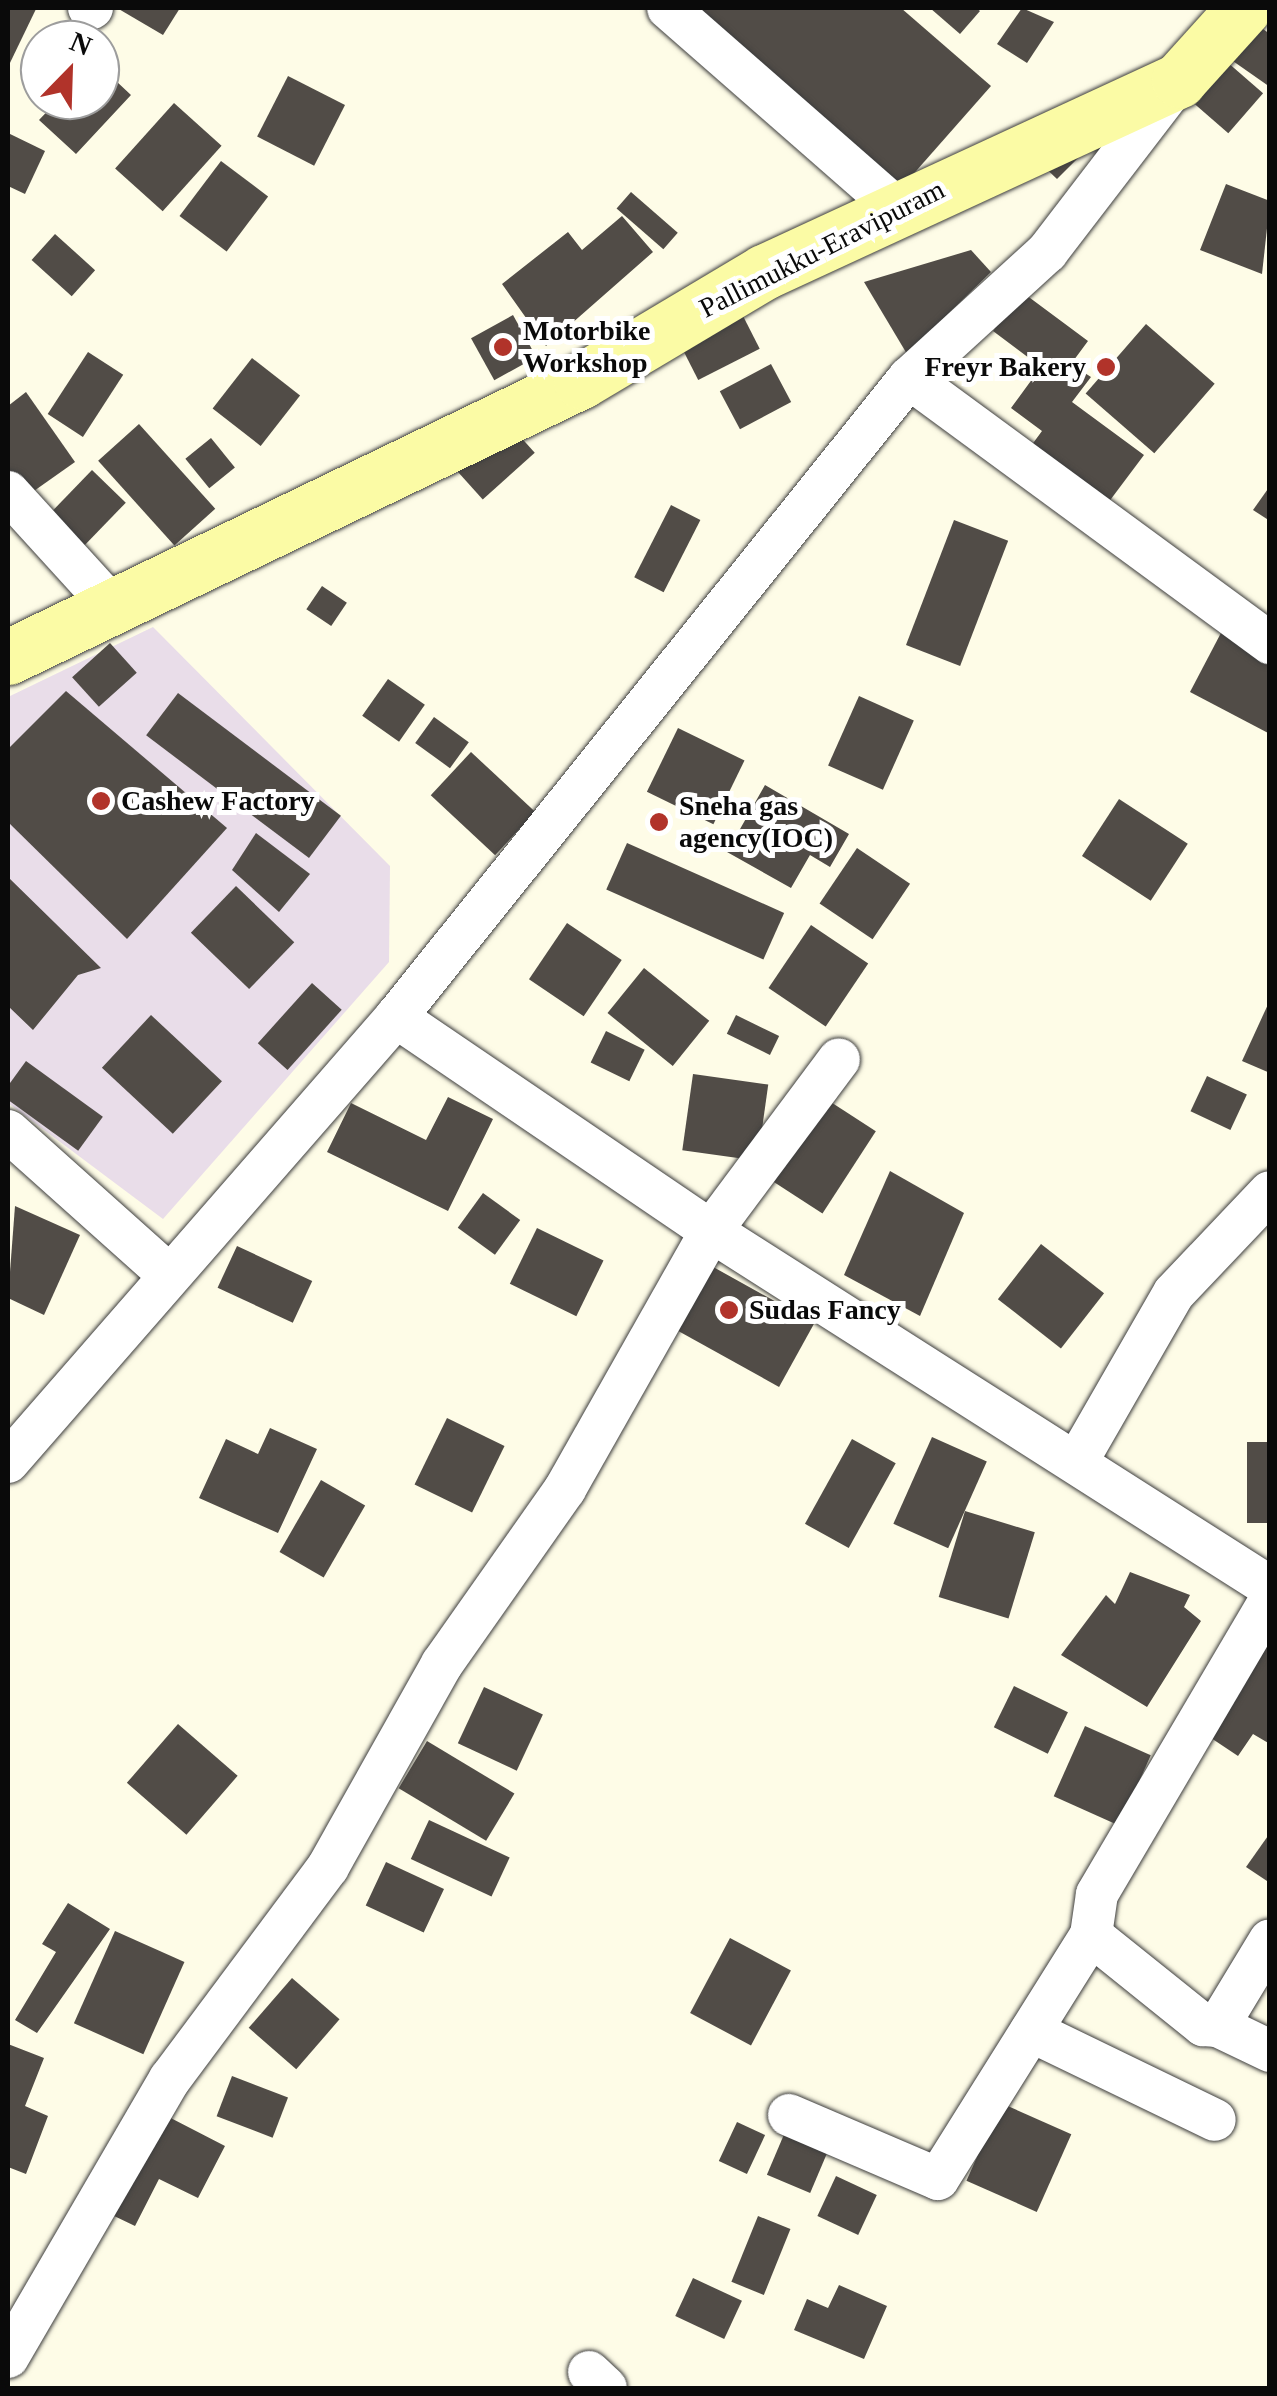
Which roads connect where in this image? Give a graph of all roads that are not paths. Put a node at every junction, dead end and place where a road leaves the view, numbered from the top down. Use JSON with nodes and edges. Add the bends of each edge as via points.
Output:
{"nodes":[{"id":1,"x":668,"y":8,"type":"edge"},
{"id":2,"x":1244,"y":8,"type":"edge"},
{"id":3,"x":1179,"y":80,"type":"junction"},
{"id":4,"x":898,"y":209,"type":"junction"},
{"id":5,"x":909,"y":378,"type":"junction"},
{"id":6,"x":8,"y":492,"type":"edge"},
{"id":7,"x":111,"y":605,"type":"junction"},
{"id":8,"x":1270,"y":643,"type":"edge"},
{"id":9,"x":8,"y":657,"type":"edge"},
{"id":10,"x":396,"y":1017,"type":"junction"},
{"id":11,"x":839,"y":1059,"type":"dead end"},
{"id":12,"x":8,"y":1131,"type":"edge"},
{"id":13,"x":1270,"y":1192,"type":"edge"},
{"id":14,"x":711,"y":1232,"type":"junction"},
{"id":15,"x":167,"y":1273,"type":"junction"},
{"id":16,"x":1079,"y":1458,"type":"junction"},
{"id":17,"x":8,"y":1462,"type":"edge"},
{"id":18,"x":1270,"y":1587,"type":"edge"},
{"id":19,"x":1270,"y":1600,"type":"edge"},
{"id":20,"x":1091,"y":1935,"type":"junction"},
{"id":21,"x":1270,"y":1940,"type":"edge"},
{"id":22,"x":1218,"y":2026,"type":"junction"},
{"id":23,"x":1031,"y":2031,"type":"junction"},
{"id":24,"x":1270,"y":2051,"type":"edge"},
{"id":25,"x":789,"y":2116,"type":"dead end"},
{"id":26,"x":1215,"y":2120,"type":"dead end"},
{"id":27,"x":8,"y":2357,"type":"edge"}],
"edges":[{"from":1,"to":4,"type":"street"},
{"from":2,"to":3,"type":"main road","name":"Pallimukku-Eravipuram"},
{"from":3,"to":4,"type":"main road","name":"Pallimukku-Eravipuram"},
{"from":3,"to":5,"type":"street","via":[[1048,252]]},
{"from":4,"to":7,"type":"main road","name":"Pallimukku-Eravipuram","via":[[764,272],[581,382]]},
{"from":5,"to":8,"type":"street"},
{"from":5,"to":10,"type":"street"},
{"from":6,"to":7,"type":"street"},
{"from":7,"to":9,"type":"main road","name":"Pallimukku-Eravipuram"},
{"from":10,"to":14,"type":"street"},
{"from":10,"to":15,"type":"street"},
{"from":11,"to":14,"type":"street"},
{"from":12,"to":15,"type":"street"},
{"from":13,"to":16,"type":"street","via":[[1174,1293]]},
{"from":14,"to":16,"type":"street"},
{"from":14,"to":27,"type":"street","via":[[565,1489],[442,1664],[328,1867],[170,2079]]},
{"from":15,"to":17,"type":"street"},
{"from":16,"to":18,"type":"street"},
{"from":19,"to":20,"type":"street","via":[[1096,1894]]},
{"from":20,"to":22,"type":"street","via":[[1203,2024]]},
{"from":20,"to":23,"type":"street"},
{"from":21,"to":22,"type":"street"},
{"from":22,"to":24,"type":"street"},
{"from":23,"to":25,"type":"street","via":[[938,2178]]},
{"from":23,"to":26,"type":"street"}]}
